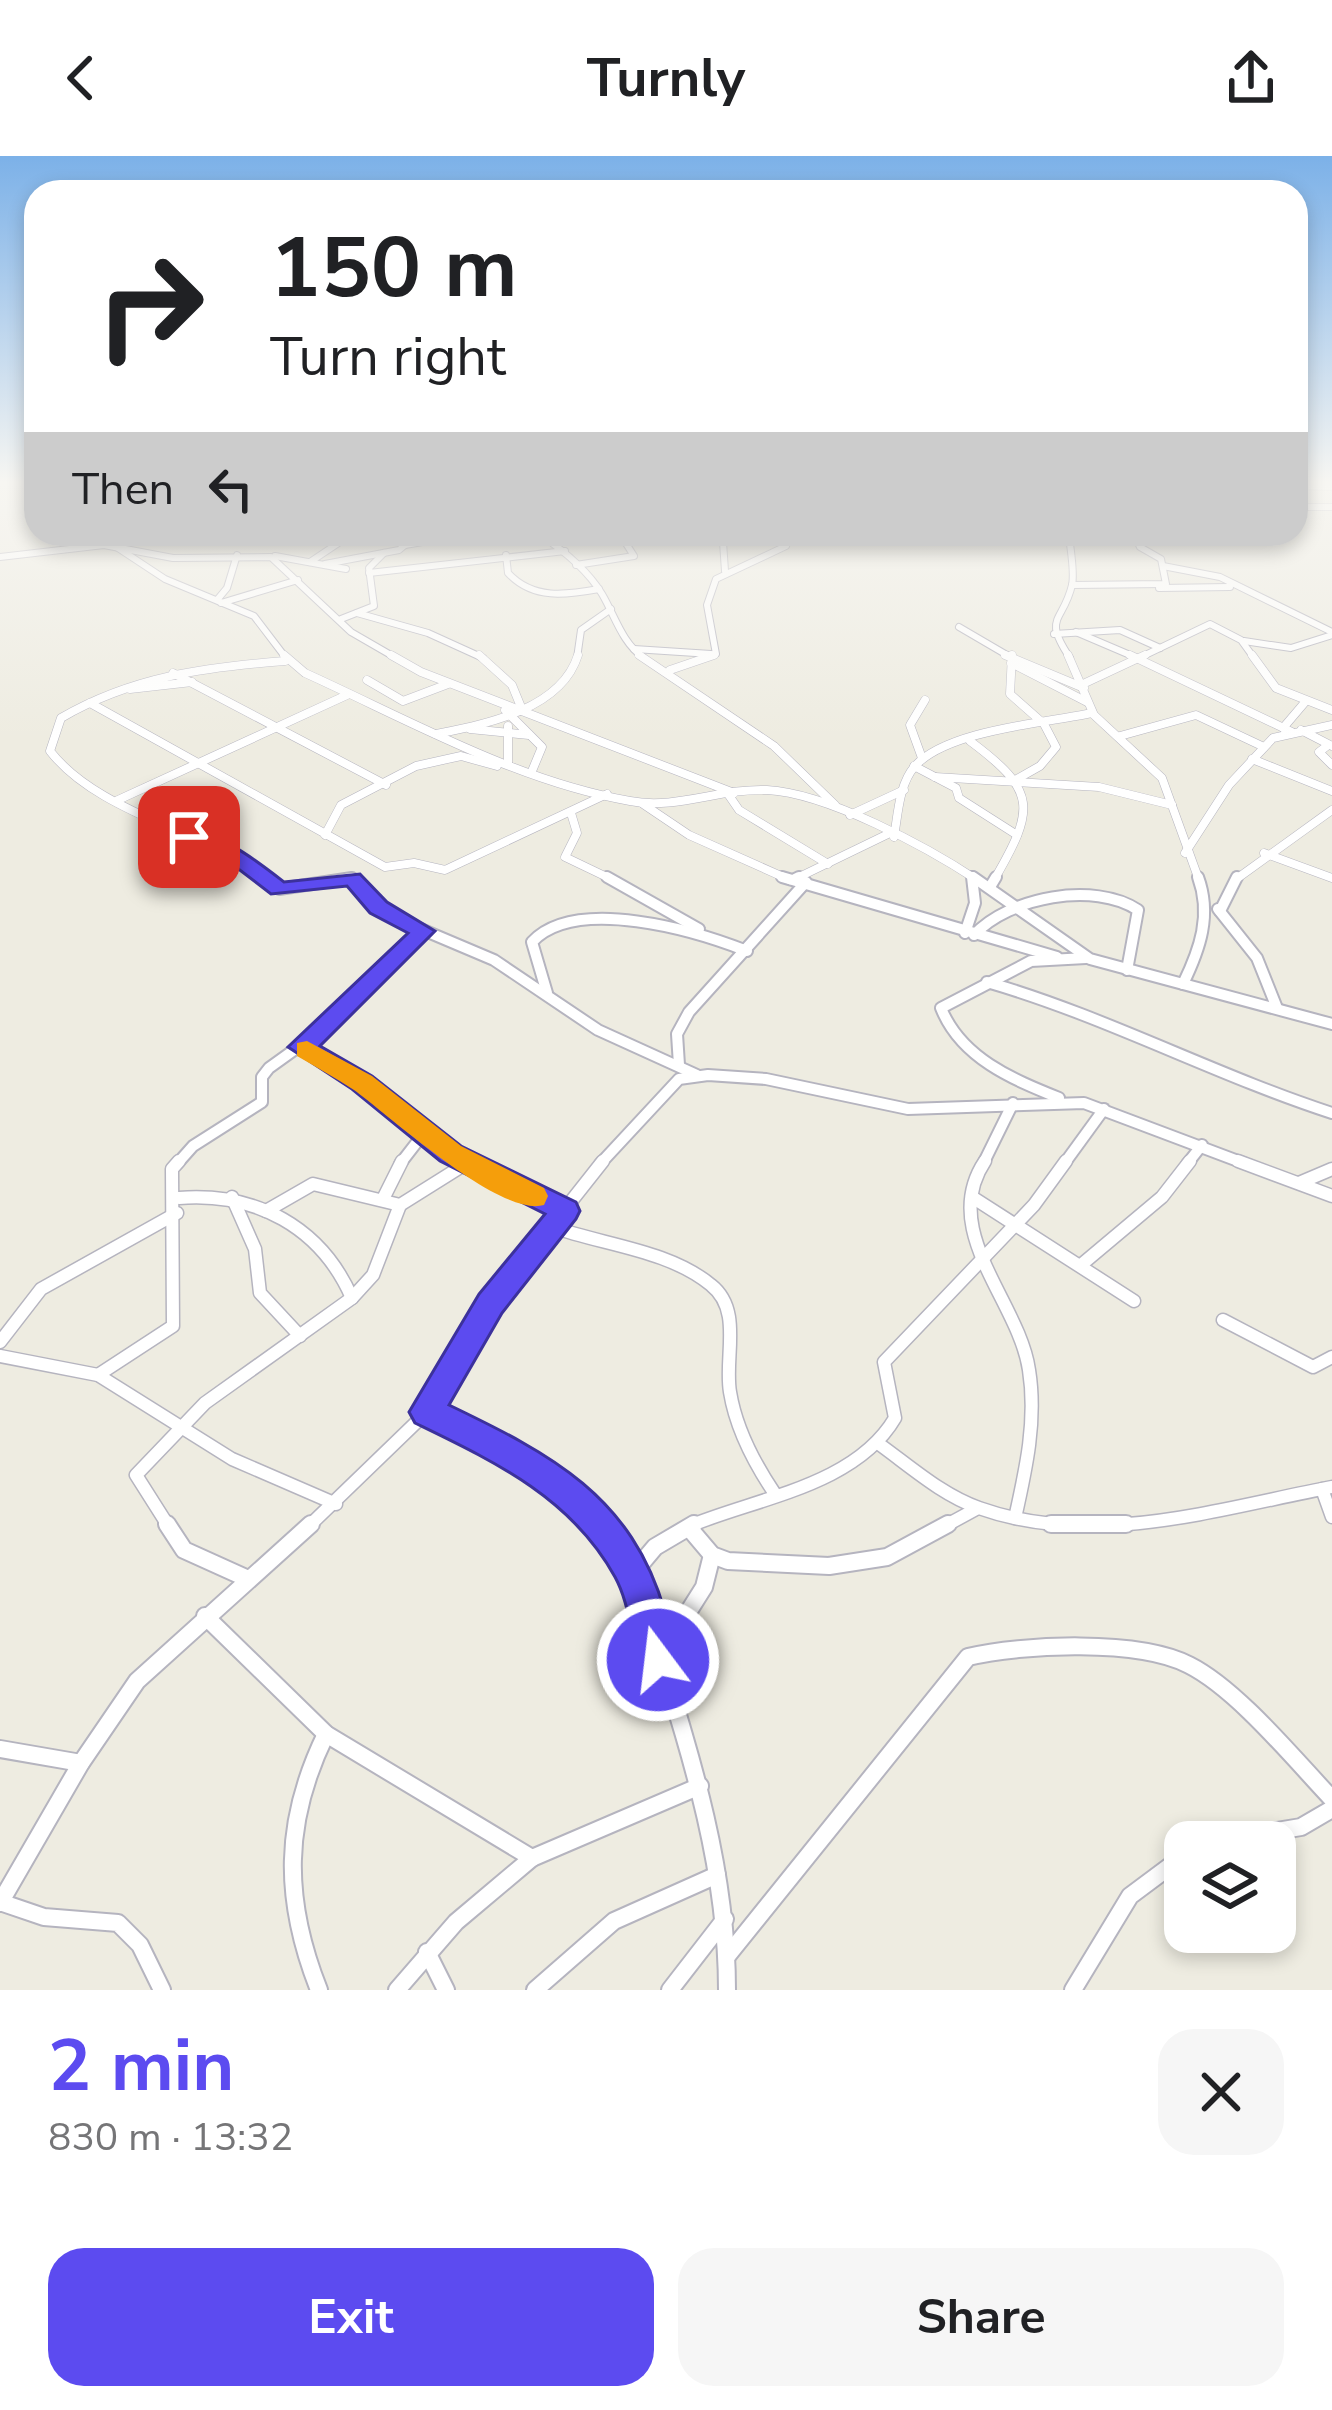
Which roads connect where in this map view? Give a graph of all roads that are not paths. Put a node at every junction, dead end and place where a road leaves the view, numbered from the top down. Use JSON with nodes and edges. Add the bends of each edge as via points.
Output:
{"nodes":[{"id":1,"x":147,"y":568,"type":"edge"},
{"id":2,"x":233,"y":568,"type":"edge"},
{"id":3,"x":286,"y":568,"type":"edge"},
{"id":4,"x":370,"y":568,"type":"edge"},
{"id":5,"x":411,"y":568,"type":"edge"},
{"id":6,"x":507,"y":568,"type":"edge"},
{"id":7,"x":578,"y":568,"type":"edge"},
{"id":8,"x":725,"y":568,"type":"edge"},
{"id":9,"x":734,"y":568,"type":"edge"},
{"id":10,"x":1071,"y":568,"type":"edge"},
{"id":11,"x":1164,"y":568,"type":"edge"},
{"id":12,"x":1171,"y":568,"type":"edge"},
{"id":13,"x":725,"y":571,"type":"junction"},
{"id":14,"x":370,"y":573,"type":"junction"},
{"id":15,"x":298,"y":580,"type":"junction"},
{"id":16,"x":1072,"y":585,"type":"junction"},
{"id":17,"x":1147,"y":586,"type":"junction"},
{"id":18,"x":1233,"y":588,"type":"junction"},
{"id":19,"x":599,"y":589,"type":"junction"},
{"id":20,"x":219,"y":602,"type":"junction"},
{"id":21,"x":611,"y":609,"type":"junction"},
{"id":22,"x":357,"y":613,"type":"junction"},
{"id":23,"x":340,"y":619,"type":"junction"},
{"id":24,"x":959,"y":627,"type":"dead end"},
{"id":25,"x":1076,"y":632,"type":"junction"},
{"id":26,"x":1332,"y":633,"type":"edge"},
{"id":27,"x":1054,"y":634,"type":"junction"},
{"id":28,"x":1241,"y":640,"type":"junction"},
{"id":29,"x":1160,"y":648,"type":"junction"},
{"id":30,"x":631,"y":649,"type":"junction"},
{"id":31,"x":716,"y":654,"type":"junction"},
{"id":32,"x":1141,"y":658,"type":"junction"},
{"id":33,"x":1012,"y":659,"type":"junction"},
{"id":34,"x":285,"y":661,"type":"junction"},
{"id":35,"x":670,"y":670,"type":"junction"},
{"id":36,"x":173,"y":673,"type":"junction"},
{"id":37,"x":367,"y":680,"type":"dead end"},
{"id":38,"x":192,"y":682,"type":"junction"},
{"id":39,"x":448,"y":684,"type":"junction"},
{"id":40,"x":1083,"y":686,"type":"junction"},
{"id":41,"x":124,"y":688,"type":"junction"},
{"id":42,"x":347,"y":695,"type":"junction"},
{"id":43,"x":925,"y":700,"type":"dead end"},
{"id":44,"x":1306,"y":701,"type":"junction"},
{"id":45,"x":1087,"y":702,"type":"junction"},
{"id":46,"x":90,"y":703,"type":"junction"},
{"id":47,"x":1332,"y":710,"type":"edge"},
{"id":48,"x":515,"y":712,"type":"junction"},
{"id":49,"x":1092,"y":713,"type":"junction"},
{"id":50,"x":1044,"y":724,"type":"junction"},
{"id":51,"x":1332,"y":725,"type":"edge"},
{"id":52,"x":278,"y":726,"type":"junction"},
{"id":53,"x":464,"y":728,"type":"junction"},
{"id":54,"x":1292,"y":730,"type":"junction"},
{"id":55,"x":508,"y":733,"type":"junction"},
{"id":56,"x":436,"y":734,"type":"junction"},
{"id":57,"x":532,"y":735,"type":"junction"},
{"id":58,"x":1120,"y":736,"type":"junction"},
{"id":59,"x":969,"y":741,"type":"junction"},
{"id":60,"x":1329,"y":746,"type":"edge"},
{"id":61,"x":1264,"y":747,"type":"junction"},
{"id":62,"x":1252,"y":759,"type":"junction"},
{"id":63,"x":918,"y":762,"type":"junction"},
{"id":64,"x":200,"y":763,"type":"junction"},
{"id":65,"x":513,"y":765,"type":"junction"},
{"id":66,"x":1332,"y":765,"type":"edge"},
{"id":67,"x":532,"y":771,"type":"junction"},
{"id":68,"x":935,"y":776,"type":"junction"},
{"id":69,"x":1018,"y":780,"type":"junction"},
{"id":70,"x":386,"y":785,"type":"junction"},
{"id":71,"x":904,"y":790,"type":"junction"},
{"id":72,"x":1332,"y":791,"type":"edge"},
{"id":73,"x":608,"y":793,"type":"junction"},
{"id":74,"x":731,"y":794,"type":"junction"},
{"id":75,"x":118,"y":800,"type":"junction"},
{"id":76,"x":643,"y":804,"type":"junction"},
{"id":77,"x":1172,"y":805,"type":"junction"},
{"id":78,"x":837,"y":808,"type":"junction"},
{"id":79,"x":1332,"y":811,"type":"edge"},
{"id":80,"x":571,"y":813,"type":"junction"},
{"id":81,"x":850,"y":815,"type":"junction"},
{"id":82,"x":325,"y":835,"type":"junction"},
{"id":83,"x":1017,"y":835,"type":"junction"},
{"id":84,"x":891,"y":836,"type":"junction"},
{"id":85,"x":1185,"y":853,"type":"junction"},
{"id":86,"x":1264,"y":853,"type":"junction"},
{"id":87,"x":827,"y":864,"type":"junction"},
{"id":88,"x":972,"y":876,"type":"junction"},
{"id":89,"x":1332,"y":878,"type":"edge"},
{"id":90,"x":801,"y":881,"type":"junction"},
{"id":91,"x":990,"y":887,"type":"junction"},
{"id":92,"x":1206,"y":898,"type":"junction"},
{"id":93,"x":1019,"y":906,"type":"junction"},
{"id":94,"x":1220,"y":910,"type":"junction"},
{"id":95,"x":423,"y":931,"type":"junction"},
{"id":96,"x":969,"y":934,"type":"junction"},
{"id":97,"x":708,"y":935,"type":"junction"},
{"id":98,"x":747,"y":951,"type":"junction"},
{"id":99,"x":1058,"y":957,"type":"junction"},
{"id":100,"x":1090,"y":959,"type":"junction"},
{"id":101,"x":1127,"y":970,"type":"junction"},
{"id":102,"x":987,"y":982,"type":"junction"},
{"id":103,"x":1183,"y":984,"type":"junction"},
{"id":104,"x":548,"y":997,"type":"junction"},
{"id":105,"x":1277,"y":1008,"type":"junction"},
{"id":106,"x":1332,"y":1024,"type":"edge"},
{"id":107,"x":302,"y":1047,"type":"junction"},
{"id":108,"x":680,"y":1065,"type":"junction"},
{"id":109,"x":697,"y":1075,"type":"junction"},
{"id":110,"x":1006,"y":1076,"type":"junction"},
{"id":111,"x":1062,"y":1099,"type":"junction"},
{"id":112,"x":1006,"y":1104,"type":"junction"},
{"id":113,"x":1104,"y":1109,"type":"junction"},
{"id":114,"x":1332,"y":1113,"type":"edge"},
{"id":115,"x":424,"y":1133,"type":"junction"},
{"id":116,"x":1202,"y":1145,"type":"junction"},
{"id":117,"x":467,"y":1163,"type":"junction"},
{"id":118,"x":1332,"y":1169,"type":"edge"},
{"id":119,"x":1299,"y":1183,"type":"junction"},
{"id":120,"x":1332,"y":1196,"type":"edge"},
{"id":121,"x":232,"y":1197,"type":"junction"},
{"id":122,"x":972,"y":1197,"type":"junction"},
{"id":123,"x":383,"y":1199,"type":"junction"},
{"id":124,"x":400,"y":1205,"type":"junction"},
{"id":125,"x":178,"y":1206,"type":"junction"},
{"id":126,"x":266,"y":1211,"type":"junction"},
{"id":127,"x":565,"y":1211,"type":"junction"},
{"id":128,"x":1016,"y":1224,"type":"junction"},
{"id":129,"x":553,"y":1227,"type":"junction"},
{"id":130,"x":982,"y":1262,"type":"junction"},
{"id":131,"x":1081,"y":1265,"type":"junction"},
{"id":132,"x":352,"y":1298,"type":"junction"},
{"id":133,"x":1134,"y":1301,"type":"dead end"},
{"id":134,"x":1223,"y":1320,"type":"dead end"},
{"id":135,"x":300,"y":1336,"type":"junction"},
{"id":136,"x":0,"y":1342,"type":"edge"},
{"id":137,"x":0,"y":1356,"type":"edge"},
{"id":138,"x":1332,"y":1357,"type":"edge"},
{"id":139,"x":98,"y":1375,"type":"junction"},
{"id":140,"x":427,"y":1412,"type":"junction"},
{"id":141,"x":178,"y":1430,"type":"junction"},
{"id":142,"x":879,"y":1444,"type":"junction"},
{"id":143,"x":1327,"y":1488,"type":"edge"},
{"id":144,"x":776,"y":1494,"type":"junction"},
{"id":145,"x":336,"y":1504,"type":"junction"},
{"id":146,"x":978,"y":1508,"type":"junction"},
{"id":147,"x":1332,"y":1517,"type":"edge"},
{"id":148,"x":1015,"y":1518,"type":"junction"},
{"id":149,"x":690,"y":1529,"type":"junction"},
{"id":150,"x":712,"y":1555,"type":"junction"},
{"id":151,"x":634,"y":1572,"type":"junction"},
{"id":152,"x":246,"y":1578,"type":"junction"},
{"id":153,"x":205,"y":1616,"type":"junction"},
{"id":154,"x":658,"y":1660,"type":"junction"},
{"id":155,"x":326,"y":1734,"type":"junction"},
{"id":156,"x":0,"y":1749,"type":"edge"},
{"id":157,"x":81,"y":1763,"type":"junction"},
{"id":158,"x":700,"y":1786,"type":"junction"},
{"id":159,"x":1332,"y":1799,"type":"edge"},
{"id":160,"x":1332,"y":1809,"type":"edge"},
{"id":161,"x":1296,"y":1828,"type":"edge"},
{"id":162,"x":532,"y":1858,"type":"junction"},
{"id":163,"x":1164,"y":1865,"type":"edge"},
{"id":164,"x":717,"y":1875,"type":"junction"},
{"id":165,"x":0,"y":1903,"type":"edge"},
{"id":166,"x":725,"y":1918,"type":"junction"},
{"id":167,"x":427,"y":1952,"type":"junction"},
{"id":168,"x":728,"y":1955,"type":"junction"},
{"id":169,"x":731,"y":1987,"type":"edge"},
{"id":170,"x":162,"y":1990,"type":"edge"},
{"id":171,"x":319,"y":1990,"type":"edge"},
{"id":172,"x":397,"y":1990,"type":"edge"},
{"id":173,"x":446,"y":1990,"type":"edge"},
{"id":174,"x":535,"y":1990,"type":"edge"},
{"id":175,"x":670,"y":1990,"type":"edge"},
{"id":176,"x":1072,"y":1990,"type":"edge"}],
"edges":[{"from":1,"to":20,"type":"street"},
{"from":2,"to":20,"type":"street"},
{"from":3,"to":15,"type":"street"},
{"from":4,"to":14,"type":"street"},
{"from":5,"to":14,"type":"street"},
{"from":6,"to":19,"type":"street","via":[[523,587],[555,595]]},
{"from":7,"to":19,"type":"street"},
{"from":8,"to":13,"type":"street"},
{"from":9,"to":13,"type":"street"},
{"from":10,"to":16,"type":"street"},
{"from":11,"to":17,"type":"street","via":[[1168,581]]},
{"from":12,"to":18,"type":"street","via":[[1220,577]]},
{"from":13,"to":31,"type":"street","via":[[705,609]]},
{"from":14,"to":22,"type":"street","via":[[376,603]]},
{"from":15,"to":20,"type":"street"},
{"from":15,"to":23,"type":"street"},
{"from":16,"to":17,"type":"street"},
{"from":16,"to":27,"type":"street"},
{"from":17,"to":18,"type":"street"},
{"from":18,"to":26,"type":"street"},
{"from":19,"to":21,"type":"street"},
{"from":20,"to":34,"type":"street","via":[[267,626]]},
{"from":21,"to":30,"type":"street"},
{"from":21,"to":48,"type":"street","via":[[581,630],[572,670]]},
{"from":22,"to":23,"type":"street"},
{"from":22,"to":48,"type":"street","via":[[431,633],[490,664],[514,685]]},
{"from":23,"to":39,"type":"street","via":[[365,643]]},
{"from":24,"to":33,"type":"street"},
{"from":25,"to":27,"type":"street"},
{"from":25,"to":29,"type":"street","via":[[1120,630]]},
{"from":25,"to":32,"type":"street"},
{"from":26,"to":28,"type":"street","via":[[1282,648]]},
{"from":27,"to":40,"type":"street"},
{"from":28,"to":29,"type":"street","via":[[1208,624]]},
{"from":28,"to":44,"type":"street","via":[[1267,681]]},
{"from":29,"to":32,"type":"street"},
{"from":30,"to":31,"type":"street"},
{"from":30,"to":35,"type":"street"},
{"from":31,"to":35,"type":"street"},
{"from":32,"to":40,"type":"street"},
{"from":32,"to":54,"type":"street"},
{"from":33,"to":40,"type":"street"},
{"from":33,"to":45,"type":"street","via":[[1041,683]]},
{"from":33,"to":50,"type":"street","via":[[1010,694]]},
{"from":34,"to":36,"type":"street"},
{"from":34,"to":42,"type":"street"},
{"from":35,"to":78,"type":"street","via":[[774,746]]},
{"from":36,"to":38,"type":"street"},
{"from":36,"to":41,"type":"street"},
{"from":37,"to":39,"type":"street","via":[[403,701]]},
{"from":38,"to":41,"type":"street"},
{"from":38,"to":52,"type":"street"},
{"from":39,"to":48,"type":"street"},
{"from":40,"to":45,"type":"street"},
{"from":41,"to":46,"type":"street"},
{"from":42,"to":52,"type":"street"},
{"from":42,"to":56,"type":"street"},
{"from":43,"to":63,"type":"street","via":[[910,725]]},
{"from":44,"to":47,"type":"street"},
{"from":44,"to":54,"type":"street"},
{"from":45,"to":49,"type":"street"},
{"from":46,"to":64,"type":"street"},
{"from":46,"to":75,"type":"street","via":[[61,718],[50,751],[62,771]]},
{"from":48,"to":53,"type":"street"},
{"from":48,"to":55,"type":"street"},
{"from":48,"to":57,"type":"street"},
{"from":48,"to":74,"type":"street"},
{"from":49,"to":50,"type":"street"},
{"from":49,"to":58,"type":"street"},
{"from":50,"to":59,"type":"street"},
{"from":50,"to":69,"type":"street","via":[[1054,752]]},
{"from":51,"to":54,"type":"street"},
{"from":52,"to":64,"type":"street"},
{"from":52,"to":70,"type":"street"},
{"from":53,"to":55,"type":"street"},
{"from":53,"to":56,"type":"street"},
{"from":54,"to":60,"type":"street"},
{"from":54,"to":61,"type":"street"},
{"from":55,"to":57,"type":"street"},
{"from":55,"to":65,"type":"street"},
{"from":56,"to":65,"type":"street"},
{"from":57,"to":67,"type":"street","via":[[543,752]]},
{"from":58,"to":61,"type":"street","via":[[1190,714]]},
{"from":58,"to":77,"type":"street","via":[[1162,778]]},
{"from":59,"to":63,"type":"street"},
{"from":59,"to":69,"type":"street"},
{"from":60,"to":66,"type":"street","via":[[1319,752]]},
{"from":61,"to":62,"type":"street"},
{"from":62,"to":72,"type":"street"},
{"from":62,"to":85,"type":"street"},
{"from":63,"to":68,"type":"street"},
{"from":63,"to":71,"type":"street"},
{"from":64,"to":75,"type":"street"},
{"from":64,"to":82,"type":"street"},
{"from":65,"to":67,"type":"street"},
{"from":65,"to":70,"type":"street","via":[[454,757],[416,766]]},
{"from":67,"to":73,"type":"street"},
{"from":68,"to":69,"type":"street"},
{"from":68,"to":83,"type":"street"},
{"from":69,"to":77,"type":"street"},
{"from":69,"to":83,"type":"street"},
{"from":70,"to":82,"type":"street","via":[[341,806]]},
{"from":71,"to":81,"type":"street"},
{"from":71,"to":84,"type":"street"},
{"from":73,"to":76,"type":"street"},
{"from":73,"to":80,"type":"street"},
{"from":74,"to":76,"type":"street"},
{"from":74,"to":78,"type":"street","via":[[777,791]]},
{"from":74,"to":87,"type":"street","via":[[739,810]]},
{"from":75,"to":95,"type":"street","via":[[240,859],[279,889],[352,878],[379,908]]},
{"from":76,"to":90,"type":"street","via":[[699,842]]},
{"from":77,"to":85,"type":"street"},
{"from":78,"to":81,"type":"street"},
{"from":79,"to":86,"type":"street"},
{"from":80,"to":82,"type":"street","via":[[440,871],[376,865]]},
{"from":80,"to":97,"type":"street","via":[[577,832],[565,857],[653,898]]},
{"from":81,"to":84,"type":"street"},
{"from":83,"to":91,"type":"street"},
{"from":84,"to":87,"type":"street"},
{"from":84,"to":88,"type":"street"},
{"from":85,"to":92,"type":"street"},
{"from":86,"to":89,"type":"street"},
{"from":86,"to":94,"type":"street","via":[[1228,885]]},
{"from":87,"to":90,"type":"street"},
{"from":88,"to":91,"type":"street"},
{"from":88,"to":96,"type":"street"},
{"from":90,"to":96,"type":"street"},
{"from":90,"to":98,"type":"street"},
{"from":91,"to":93,"type":"street"},
{"from":92,"to":94,"type":"street"},
{"from":92,"to":103,"type":"street","via":[[1200,950]]},
{"from":93,"to":96,"type":"street"},
{"from":93,"to":100,"type":"street"},
{"from":93,"to":101,"type":"street","via":[[1068,898],[1132,903],[1138,910]]},
{"from":94,"to":105,"type":"street","via":[[1257,958]]},
{"from":95,"to":104,"type":"street","via":[[494,960]]},
{"from":95,"to":107,"type":"street"},
{"from":96,"to":99,"type":"street"},
{"from":97,"to":98,"type":"street"},
{"from":97,"to":104,"type":"street","via":[[632,917],[542,932],[532,941]]},
{"from":98,"to":108,"type":"street","via":[[689,1012],[677,1034]]},
{"from":99,"to":100,"type":"street"},
{"from":99,"to":102,"type":"street"},
{"from":100,"to":101,"type":"street"},
{"from":101,"to":103,"type":"street"},
{"from":102,"to":110,"type":"street","via":[[943,1004],[942,1013]]},
{"from":102,"to":114,"type":"street"},
{"from":103,"to":105,"type":"street"},
{"from":104,"to":108,"type":"street","via":[[598,1030]]},
{"from":105,"to":106,"type":"street"},
{"from":107,"to":115,"type":"street"},
{"from":107,"to":125,"type":"street","via":[[262,1077],[265,1095],[256,1108],[182,1156],[172,1169]]},
{"from":108,"to":109,"type":"street"},
{"from":109,"to":112,"type":"street","via":[[748,1074],[902,1109]]},
{"from":109,"to":127,"type":"street","via":[[656,1099]]},
{"from":110,"to":111,"type":"street"},
{"from":110,"to":112,"type":"street"},
{"from":111,"to":112,"type":"street"},
{"from":111,"to":113,"type":"street"},
{"from":112,"to":122,"type":"street","via":[[1005,1137],[976,1170]]},
{"from":113,"to":116,"type":"street"},
{"from":113,"to":128,"type":"street"},
{"from":115,"to":117,"type":"street"},
{"from":115,"to":123,"type":"street"},
{"from":116,"to":119,"type":"street"},
{"from":116,"to":131,"type":"street","via":[[1162,1197]]},
{"from":117,"to":124,"type":"street"},
{"from":117,"to":127,"type":"street"},
{"from":118,"to":119,"type":"street"},
{"from":119,"to":120,"type":"street"},
{"from":121,"to":125,"type":"street"},
{"from":121,"to":126,"type":"street"},
{"from":121,"to":135,"type":"street","via":[[255,1250],[260,1293]]},
{"from":122,"to":128,"type":"street"},
{"from":122,"to":130,"type":"street"},
{"from":123,"to":124,"type":"street"},
{"from":123,"to":126,"type":"street","via":[[313,1184]]},
{"from":124,"to":132,"type":"street","via":[[373,1275]]},
{"from":125,"to":136,"type":"street","via":[[41,1289]]},
{"from":125,"to":139,"type":"street","via":[[172,1326]]},
{"from":126,"to":132,"type":"street","via":[[337,1259]]},
{"from":127,"to":129,"type":"street"},
{"from":128,"to":130,"type":"street"},
{"from":128,"to":131,"type":"street"},
{"from":129,"to":140,"type":"street","via":[[490,1304]]},
{"from":129,"to":144,"type":"street","via":[[661,1262],[721,1294],[739,1430]]},
{"from":130,"to":142,"type":"street","via":[[884,1362],[895,1418]]},
{"from":130,"to":148,"type":"street","via":[[1016,1318],[1033,1394],[1033,1444]]},
{"from":131,"to":133,"type":"street"},
{"from":132,"to":135,"type":"street"},
{"from":134,"to":138,"type":"street","via":[[1313,1367]]},
{"from":135,"to":141,"type":"street"},
{"from":137,"to":139,"type":"street"},
{"from":139,"to":141,"type":"street"},
{"from":140,"to":145,"type":"street"},
{"from":140,"to":151,"type":"street","via":[[556,1480],[589,1509]]},
{"from":141,"to":145,"type":"street"},
{"from":141,"to":152,"type":"street","via":[[137,1483],[184,1550]]},
{"from":142,"to":144,"type":"street"},
{"from":142,"to":146,"type":"street"},
{"from":143,"to":147,"type":"street"},
{"from":143,"to":148,"type":"street","via":[[1117,1526]]},
{"from":144,"to":149,"type":"street"},
{"from":145,"to":152,"type":"street"},
{"from":146,"to":148,"type":"street"},
{"from":146,"to":150,"type":"street","via":[[925,1541],[859,1563],[782,1567]]},
{"from":149,"to":150,"type":"street"},
{"from":149,"to":151,"type":"street","via":[[649,1548]]},
{"from":150,"to":154,"type":"street","via":[[704,1587]]},
{"from":151,"to":154,"type":"street"},
{"from":152,"to":153,"type":"street"},
{"from":153,"to":155,"type":"street"},
{"from":153,"to":157,"type":"street","via":[[137,1681]]},
{"from":154,"to":158,"type":"street"},
{"from":155,"to":162,"type":"street"},
{"from":155,"to":171,"type":"street","via":[[292,1807],[290,1844],[301,1944]]},
{"from":156,"to":157,"type":"street"},
{"from":157,"to":165,"type":"street"},
{"from":158,"to":162,"type":"street"},
{"from":158,"to":164,"type":"street"},
{"from":159,"to":168,"type":"street","via":[[1258,1720],[1190,1665],[1137,1650],[998,1650],[968,1658]]},
{"from":160,"to":161,"type":"street"},
{"from":162,"to":167,"type":"street"},
{"from":163,"to":176,"type":"street","via":[[1145,1874]]},
{"from":164,"to":166,"type":"street"},
{"from":164,"to":174,"type":"street","via":[[614,1921]]},
{"from":165,"to":170,"type":"street","via":[[32,1919],[118,1923],[140,1945]]},
{"from":166,"to":168,"type":"street"},
{"from":166,"to":175,"type":"street"},
{"from":167,"to":172,"type":"street"},
{"from":167,"to":173,"type":"street"},
{"from":168,"to":169,"type":"street"}]}
